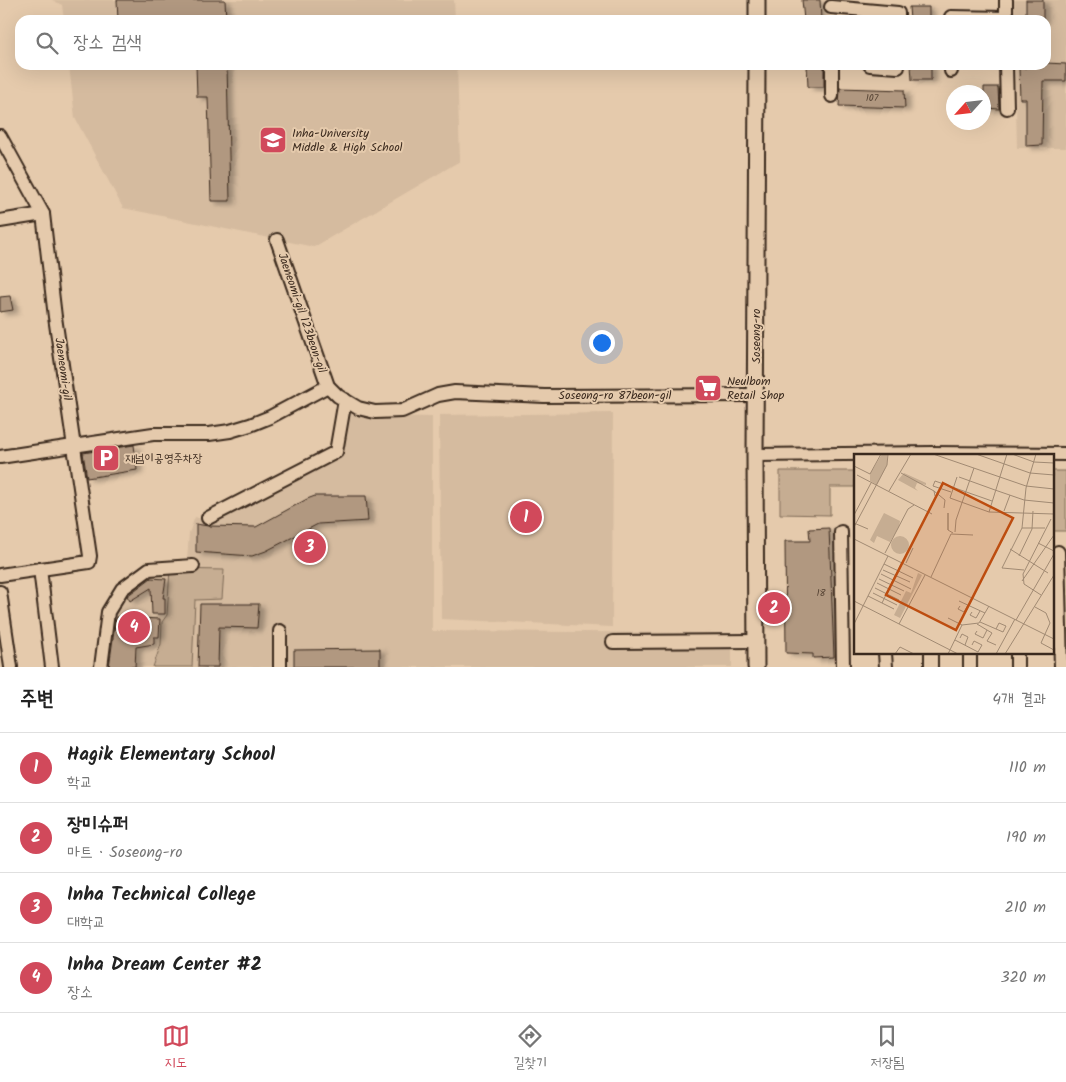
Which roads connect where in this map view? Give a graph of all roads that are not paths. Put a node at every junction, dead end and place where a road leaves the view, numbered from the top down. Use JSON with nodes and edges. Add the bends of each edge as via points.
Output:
{"nodes":[{"id":1,"x":757,"y":0,"type":"edge"},
{"id":2,"x":1006,"y":0,"type":"edge"},
{"id":3,"x":831,"y":3,"type":"edge"},
{"id":4,"x":757,"y":15,"type":"edge"},
{"id":5,"x":898,"y":15,"type":"edge"},
{"id":6,"x":1006,"y":15,"type":"edge"},
{"id":7,"x":757,"y":70,"type":"edge"},
{"id":8,"x":832,"y":70,"type":"edge"},
{"id":9,"x":1006,"y":70,"type":"edge"},
{"id":10,"x":832,"y":96,"type":"dead end"},
{"id":11,"x":1007,"y":108,"type":"dead end"},
{"id":12,"x":0,"y":136,"type":"edge"},
{"id":13,"x":43,"y":214,"type":"junction"},
{"id":14,"x":0,"y":221,"type":"edge"},
{"id":15,"x":277,"y":240,"type":"dead end"},
{"id":16,"x":328,"y":386,"type":"junction"},
{"id":17,"x":474,"y":392,"type":"joint"},
{"id":18,"x":755,"y":395,"type":"junction"},
{"id":19,"x":345,"y":400,"type":"junction"},
{"id":20,"x":74,"y":446,"type":"junction"},
{"id":21,"x":336,"y":452,"type":"junction"},
{"id":22,"x":1066,"y":454,"type":"edge"},
{"id":23,"x":755,"y":455,"type":"junction"},
{"id":24,"x":0,"y":458,"type":"edge"},
{"id":25,"x":841,"y":532,"type":"dead end"},
{"id":26,"x":1058,"y":552,"type":"dead end"},
{"id":27,"x":193,"y":566,"type":"dead end"},
{"id":28,"x":40,"y":569,"type":"junction"},
{"id":29,"x":0,"y":575,"type":"edge"},
{"id":30,"x":0,"y":592,"type":"edge"},
{"id":31,"x":280,"y":631,"type":"dead end"},
{"id":32,"x":756,"y":641,"type":"junction"},
{"id":33,"x":613,"y":642,"type":"dead end"},
{"id":34,"x":885,"y":654,"type":"edge"},
{"id":35,"x":931,"y":654,"type":"edge"},
{"id":36,"x":970,"y":654,"type":"edge"},
{"id":37,"x":1016,"y":654,"type":"edge"},
{"id":38,"x":11,"y":667,"type":"edge"},
{"id":39,"x":52,"y":667,"type":"edge"},
{"id":40,"x":101,"y":667,"type":"edge"},
{"id":41,"x":280,"y":667,"type":"edge"},
{"id":42,"x":756,"y":667,"type":"edge"},
{"id":43,"x":843,"y":667,"type":"edge"},
{"id":44,"x":886,"y":667,"type":"edge"},
{"id":45,"x":931,"y":667,"type":"edge"},
{"id":46,"x":970,"y":667,"type":"edge"},
{"id":47,"x":1017,"y":667,"type":"edge"},
{"id":48,"x":1061,"y":667,"type":"edge"}],
"edges":[{"from":1,"to":4,"type":"main road"},
{"from":2,"to":6,"type":"street"},
{"from":3,"to":5,"type":"street"},
{"from":7,"to":18,"type":"main road","name":"Soseong-ro"},
{"from":8,"to":10,"type":"street"},
{"from":9,"to":11,"type":"street"},
{"from":12,"to":13,"type":"street","name":"Jaeneomi-gil"},
{"from":13,"to":14,"type":"street"},
{"from":13,"to":20,"type":"street","name":"Jaeneomi-gil"},
{"from":15,"to":16,"type":"street","name":"Jaeneomi-gil 123beon-gil"},
{"from":16,"to":19,"type":"street","name":"Jaeneomi-gil 123beon-gil"},
{"from":16,"to":20,"type":"street","name":"Jaeneomi-gil 123beon-gil","via":[[270,417],[230,431],[153,434]]},
{"from":17,"to":18,"type":"street","name":"Soseong-ro 87beon-gil","via":[[544,396]]},
{"from":17,"to":19,"type":"street","name":"Jaeneomi-gil 123beon-gil","via":[[438,395],[394,412],[358,408]]},
{"from":18,"to":23,"type":"main road","name":"Soseong-ro"},
{"from":19,"to":21,"type":"street"},
{"from":20,"to":24,"type":"street","name":"Jaeneomi-gil 123beon-gil"},
{"from":20,"to":28,"type":"street","name":"Jaeneomi-gil","via":[[90,556],[88,562]]},
{"from":21,"to":21,"type":"street","via":[[264,490],[208,518],[216,514]]},
{"from":22,"to":23,"type":"street"},
{"from":23,"to":32,"type":"main road","name":"Soseong-ro"},
{"from":25,"to":43,"type":"street"},
{"from":26,"to":48,"type":"street"},
{"from":27,"to":40,"type":"street","via":[[149,569],[122,589],[108,612]]},
{"from":28,"to":29,"type":"street","name":"Jaeneomi-gil"},
{"from":28,"to":39,"type":"street"},
{"from":30,"to":38,"type":"street"},
{"from":31,"to":41,"type":"street"},
{"from":32,"to":33,"type":"street"},
{"from":32,"to":42,"type":"main road","name":"Soseong-ro"},
{"from":34,"to":44,"type":"street"},
{"from":35,"to":45,"type":"street"},
{"from":36,"to":46,"type":"street"},
{"from":37,"to":47,"type":"street"}]}
